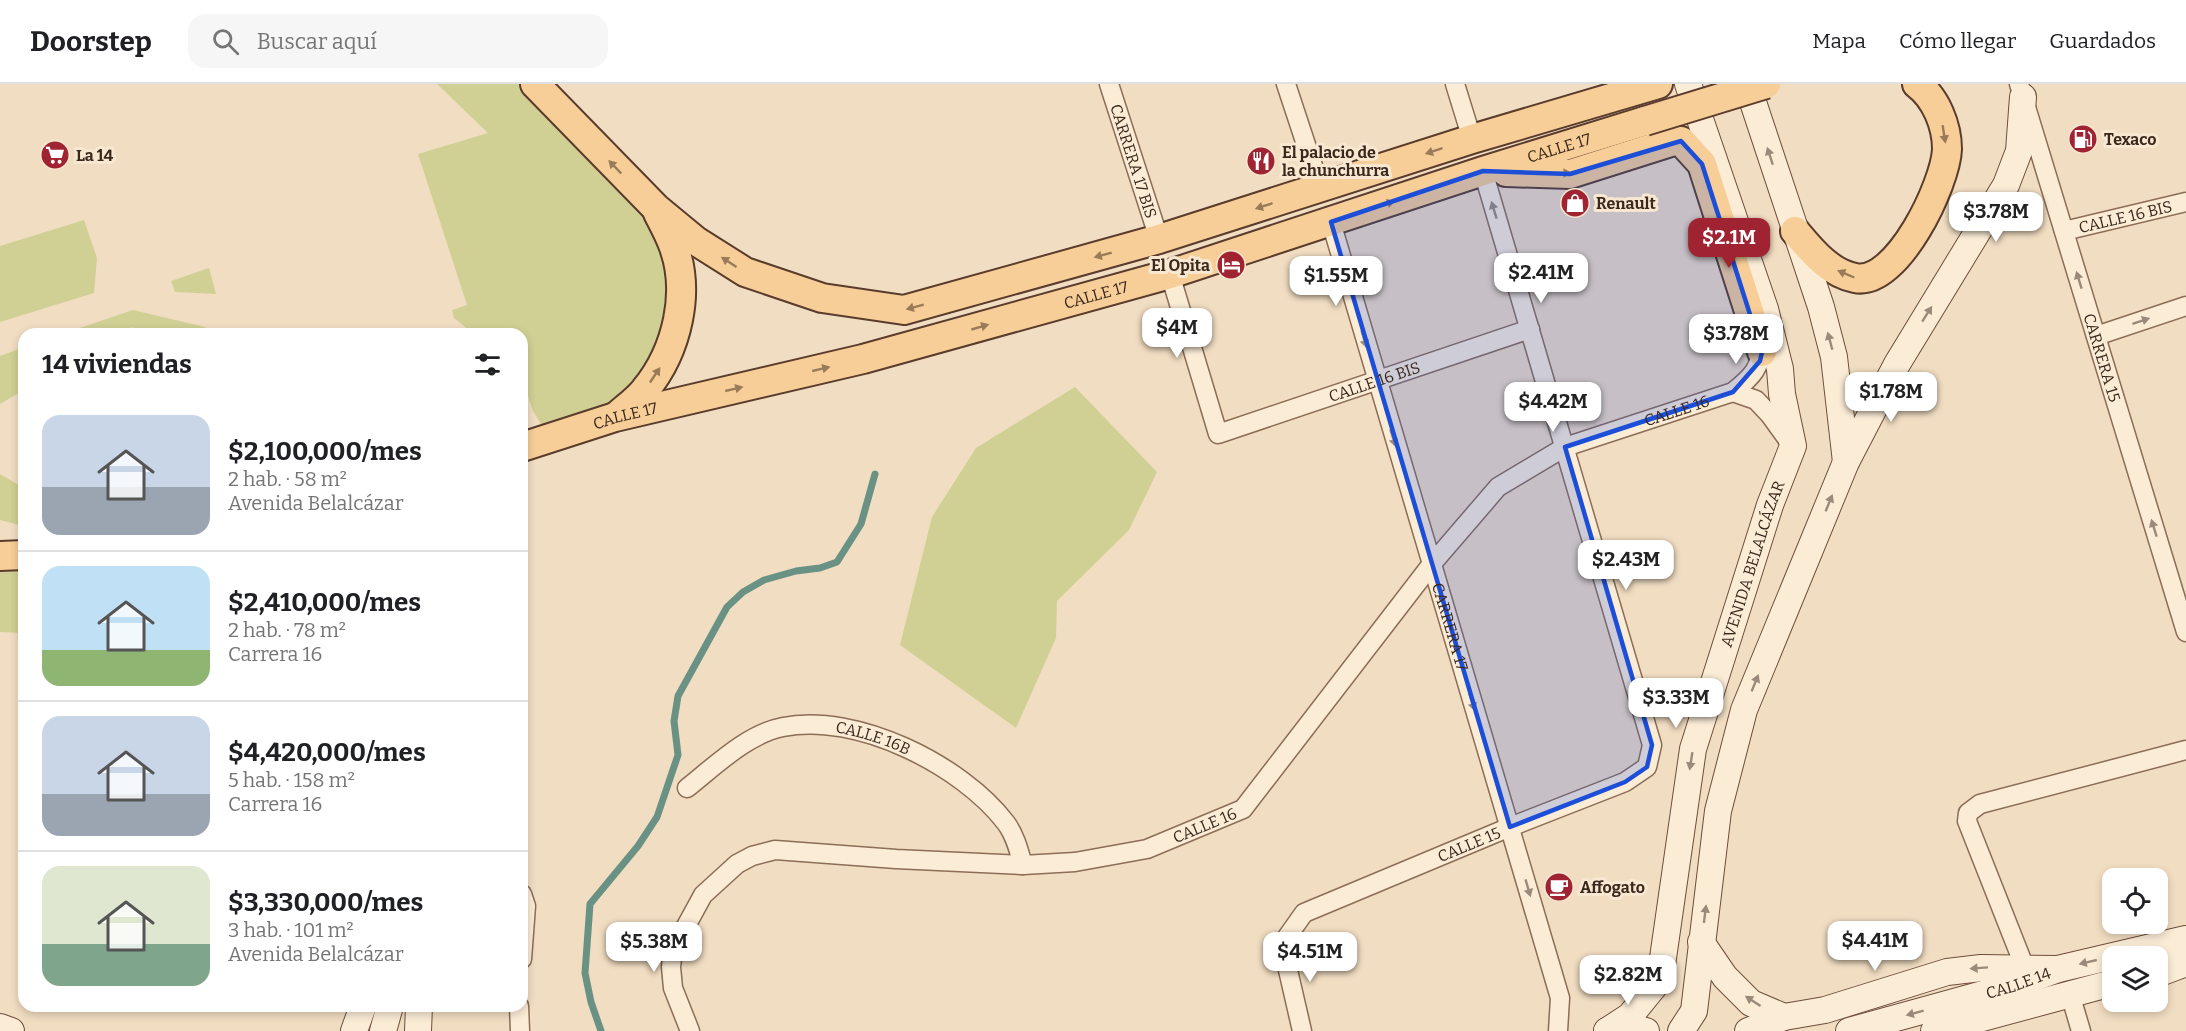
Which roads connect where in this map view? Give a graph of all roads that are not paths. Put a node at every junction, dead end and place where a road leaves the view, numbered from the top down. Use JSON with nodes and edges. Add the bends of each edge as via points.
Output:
{"nodes":[{"id":1,"x":535,"y":84,"type":"edge"},
{"id":2,"x":1109,"y":84,"type":"edge"},
{"id":3,"x":1286,"y":84,"type":"edge"},
{"id":4,"x":1455,"y":84,"type":"edge"},
{"id":5,"x":1688,"y":84,"type":"edge"},
{"id":6,"x":1747,"y":84,"type":"edge"},
{"id":7,"x":1766,"y":84,"type":"edge"},
{"id":8,"x":1917,"y":84,"type":"edge"},
{"id":9,"x":1645,"y":88,"type":"edge"},
{"id":10,"x":2021,"y":90,"type":"edge"},
{"id":11,"x":1472,"y":139,"type":"junction"},
{"id":12,"x":1483,"y":171,"type":"junction"},
{"id":13,"x":1320,"y":188,"type":"junction"},
{"id":14,"x":2186,"y":202,"type":"edge"},
{"id":15,"x":656,"y":208,"type":"junction"},
{"id":16,"x":1330,"y":222,"type":"junction"},
{"id":17,"x":1794,"y":231,"type":"junction"},
{"id":18,"x":2064,"y":231,"type":"junction"},
{"id":19,"x":1160,"y":239,"type":"junction"},
{"id":20,"x":1170,"y":274,"type":"junction"},
{"id":21,"x":2186,"y":306,"type":"edge"},
{"id":22,"x":1765,"y":309,"type":"junction"},
{"id":23,"x":1530,"y":329,"type":"junction"},
{"id":24,"x":2096,"y":336,"type":"junction"},
{"id":25,"x":1762,"y":352,"type":"junction"},
{"id":26,"x":1377,"y":382,"type":"junction"},
{"id":27,"x":1733,"y":392,"type":"junction"},
{"id":28,"x":615,"y":417,"type":"junction"},
{"id":29,"x":528,"y":445,"type":"edge"},
{"id":30,"x":1793,"y":446,"type":"junction"},
{"id":31,"x":1564,"y":447,"type":"junction"},
{"id":32,"x":1846,"y":462,"type":"junction"},
{"id":33,"x":18,"y":555,"type":"edge"},
{"id":34,"x":0,"y":556,"type":"edge"},
{"id":35,"x":1431,"y":565,"type":"junction"},
{"id":36,"x":2186,"y":632,"type":"edge"},
{"id":37,"x":2186,"y":750,"type":"edge"},
{"id":38,"x":687,"y":788,"type":"dead end"},
{"id":39,"x":1510,"y":827,"type":"junction"},
{"id":40,"x":1023,"y":865,"type":"junction"},
{"id":41,"x":2186,"y":939,"type":"edge"},
{"id":42,"x":1701,"y":942,"type":"junction"},
{"id":43,"x":2186,"y":963,"type":"edge"},
{"id":44,"x":2168,"y":969,"type":"edge"},
{"id":45,"x":2102,"y":984,"type":"edge"},
{"id":46,"x":2018,"y":988,"type":"junction"},
{"id":47,"x":2102,"y":994,"type":"edge"},
{"id":48,"x":2073,"y":1004,"type":"junction"},
{"id":49,"x":361,"y":1012,"type":"edge"},
{"id":50,"x":388,"y":1012,"type":"edge"},
{"id":51,"x":419,"y":1012,"type":"edge"},
{"id":52,"x":519,"y":1012,"type":"edge"},
{"id":53,"x":1784,"y":1017,"type":"junction"},
{"id":54,"x":0,"y":1027,"type":"edge"},
{"id":55,"x":11,"y":1031,"type":"edge"},
{"id":56,"x":354,"y":1031,"type":"edge"},
{"id":57,"x":383,"y":1031,"type":"edge"},
{"id":58,"x":418,"y":1031,"type":"edge"},
{"id":59,"x":520,"y":1031,"type":"edge"},
{"id":60,"x":690,"y":1031,"type":"edge"},
{"id":61,"x":1302,"y":1031,"type":"edge"},
{"id":62,"x":1558,"y":1031,"type":"edge"},
{"id":63,"x":1607,"y":1031,"type":"edge"},
{"id":64,"x":1646,"y":1031,"type":"edge"},
{"id":65,"x":1681,"y":1031,"type":"edge"},
{"id":66,"x":1748,"y":1031,"type":"edge"},
{"id":67,"x":1849,"y":1031,"type":"edge"},
{"id":68,"x":1934,"y":1031,"type":"edge"},
{"id":69,"x":1988,"y":1031,"type":"edge"},
{"id":70,"x":2082,"y":1031,"type":"edge"}],
"edges":[{"from":15,"to":1,"type":"main road","name":"CALLE 17","one_way":true},
{"from":2,"to":19,"type":"street","name":"CARRERA 17 BIS"},
{"from":3,"to":13,"type":"street"},
{"from":4,"to":11,"type":"street"},
{"from":5,"to":22,"type":"main road"},
{"from":17,"to":6,"type":"main road","one_way":true},
{"from":7,"to":12,"type":"main road","name":"CALLE 17","bridge":true},
{"from":8,"to":17,"type":"main road","one_way":true,"via":[[1935,105],[1944,126],[1947,148],[1944,170],[1930,205],[1902,252],[1870,278],[1856,278],[1818,258]]},
{"from":9,"to":11,"type":"main road","name":"CALLE 17"},
{"from":10,"to":18,"type":"street","name":"CARRERA 15"},
{"from":32,"to":10,"type":"main road","one_way":true,"via":[[1897,363],[2006,185],[2019,151]]},
{"from":11,"to":13,"type":"main road","name":"CALLE 17","one_way":true},
{"from":16,"to":12,"type":"main road","name":"CALLE 17","one_way":true},
{"from":23,"to":12,"type":"street","one_way":true},
{"from":12,"to":25,"type":"main road","one_way":true,"via":[[1570,174],[1681,141],[1702,165]]},
{"from":13,"to":19,"type":"main road","name":"CALLE 17","one_way":true},
{"from":14,"to":18,"type":"street","name":"CALLE 16 BIS"},
{"from":19,"to":15,"type":"main road","name":"CALLE 17","one_way":true,"via":[[904,310],[822,298],[745,272],[696,241]]},
{"from":28,"to":15,"type":"main road","one_way":true,"via":[[645,391],[666,359],[679,322],[681,282],[673,244]]},
{"from":16,"to":20,"type":"main road","name":"CALLE 17"},
{"from":16,"to":26,"type":"street","name":"CARRERA 17","one_way":true},
{"from":32,"to":17,"type":"main road","one_way":true,"via":[[1834,357]]},
{"from":24,"to":18,"type":"street","name":"CARRERA 15","one_way":true},
{"from":20,"to":26,"type":"street","name":"CALLE 16 BIS","via":[[1218,434]]},
{"from":28,"to":20,"type":"main road","name":"CALLE 17","one_way":true,"via":[[863,359]]},
{"from":24,"to":21,"type":"street","one_way":true},
{"from":22,"to":25,"type":"street","name":"CALLE 16"},
{"from":22,"to":30,"type":"main road"},
{"from":23,"to":26,"type":"street","name":"CALLE 16 BIS"},
{"from":23,"to":31,"type":"street"},
{"from":36,"to":24,"type":"street","name":"CARRERA 15","one_way":true},
{"from":25,"to":27,"type":"street","name":"CALLE 16","via":[[1758,368]]},
{"from":26,"to":35,"type":"street","name":"CARRERA 17","one_way":true},
{"from":27,"to":30,"type":"street","via":[[1756,400]]},
{"from":27,"to":31,"type":"street","name":"CALLE 16"},
{"from":28,"to":29,"type":"main road","name":"CALLE 17"},
{"from":30,"to":63,"type":"main road","name":"AVENIDA BELALCÁZAR","one_way":true,"via":[[1770,505],[1693,749],[1660,980],[1630,1016]]},
{"from":31,"to":35,"type":"street","name":"CALLE 16","via":[[1498,486]]},
{"from":31,"to":39,"type":"street","name":"CALLE 15","via":[[1652,745],[1647,767],[1625,782]]},
{"from":42,"to":32,"type":"main road","one_way":true,"via":[[1718,811],[1744,710]]},
{"from":33,"to":34,"type":"main road"},
{"from":35,"to":39,"type":"street","name":"CARRERA 17","one_way":true},
{"from":35,"to":40,"type":"street","name":"CALLE 16","via":[[1243,809],[1147,849],[1075,862]]},
{"from":37,"to":46,"type":"street","via":[[1980,804],[1968,813]]},
{"from":38,"to":40,"type":"street","name":"CALLE 16B","via":[[735,750],[781,728],[812,724],[859,731],[945,768],[1006,823]]},
{"from":39,"to":61,"type":"street","name":"CALLE 15","via":[[1304,913],[1282,944]]},
{"from":39,"to":62,"type":"street","name":"CARRERA 17","one_way":true,"via":[[1560,999]]},
{"from":40,"to":60,"type":"street","name":"CALLE 16","via":[[775,850],[752,856],[725,873],[703,895],[673,950],[673,988]]},
{"from":41,"to":46,"type":"main road","name":"CALLE 14","one_way":true,"via":[[2058,969]]},
{"from":53,"to":42,"type":"main road","one_way":true,"via":[[1751,1003],[1725,977]]},
{"from":42,"to":65,"type":"main road","via":[[1694,1011]]},
{"from":43,"to":44,"type":"main road"},
{"from":45,"to":46,"type":"main road","name":"CALLE 14"},
{"from":46,"to":53,"type":"main road","one_way":true,"via":[[1981,968],[1947,972],[1825,1010]]},
{"from":46,"to":67,"type":"main road","name":"CALLE 14","one_way":true},
{"from":46,"to":68,"type":"main road","name":"CALLE 14"},
{"from":47,"to":48,"type":"main road"},
{"from":48,"to":69,"type":"main road"},
{"from":48,"to":70,"type":"street"},
{"from":49,"to":56,"type":"main road"},
{"from":50,"to":57,"type":"main road"},
{"from":51,"to":58,"type":"main road"},
{"from":52,"to":59,"type":"street"},
{"from":53,"to":66,"type":"main road"},
{"from":54,"to":55,"type":"main road"},
{"from":63,"to":64,"type":"main road"}]}
